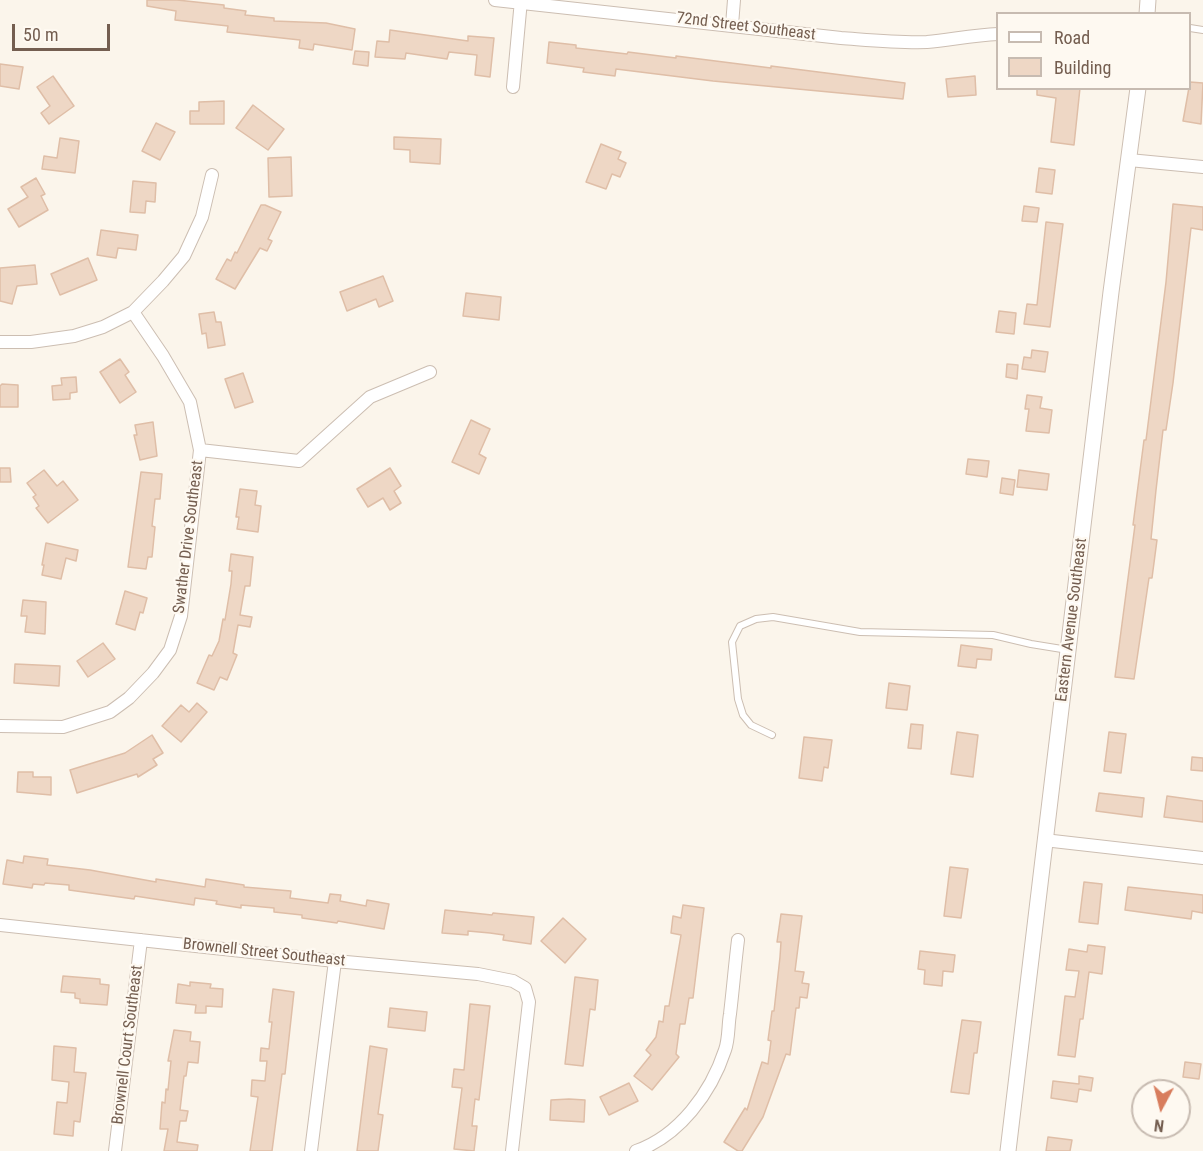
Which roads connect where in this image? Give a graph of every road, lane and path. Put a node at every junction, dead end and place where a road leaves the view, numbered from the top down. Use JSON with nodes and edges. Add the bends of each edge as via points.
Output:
{"nodes":[{"id":1,"x":495,"y":0,"type":"edge"},
{"id":2,"x":734,"y":0,"type":"edge"},
{"id":3,"x":521,"y":1,"type":"edge"},
{"id":4,"x":732,"y":25,"type":"junction"},
{"id":5,"x":996,"y":34,"type":"edge"},
{"id":6,"x":513,"y":87,"type":"dead end"},
{"id":7,"x":1138,"y":90,"type":"edge"},
{"id":8,"x":1129,"y":159,"type":"junction"},
{"id":9,"x":1203,"y":168,"type":"edge"},
{"id":10,"x":212,"y":175,"type":"dead end"},
{"id":11,"x":133,"y":312,"type":"junction"},
{"id":12,"x":0,"y":342,"type":"edge"},
{"id":13,"x":430,"y":372,"type":"dead end"},
{"id":14,"x":200,"y":450,"type":"junction"},
{"id":15,"x":1069,"y":650,"type":"junction"},
{"id":16,"x":0,"y":726,"type":"edge"},
{"id":17,"x":772,"y":735,"type":"dead end"},
{"id":18,"x":1044,"y":840,"type":"junction"},
{"id":19,"x":1203,"y":858,"type":"edge"},
{"id":20,"x":0,"y":925,"type":"edge"},
{"id":21,"x":141,"y":940,"type":"junction"},
{"id":22,"x":738,"y":940,"type":"dead end"},
{"id":23,"x":335,"y":961,"type":"junction"},
{"id":24,"x":115,"y":1151,"type":"edge"},
{"id":25,"x":311,"y":1151,"type":"edge"},
{"id":26,"x":512,"y":1151,"type":"edge"},
{"id":27,"x":636,"y":1151,"type":"edge"},
{"id":28,"x":1008,"y":1151,"type":"edge"}],
"edges":[{"from":1,"to":3,"type":"street","name":"72nd Street Southeast"},
{"from":2,"to":4,"type":"street"},
{"from":3,"to":4,"type":"street","name":"72nd Street Southeast"},
{"from":3,"to":6,"type":"street"},
{"from":4,"to":5,"type":"street","name":"72nd Street Southeast","via":[[894,42]]},
{"from":7,"to":8,"type":"street","name":"Eastern Avenue Southeast"},
{"from":8,"to":9,"type":"street"},
{"from":8,"to":15,"type":"street","name":"Eastern Avenue Southeast"},
{"from":10,"to":11,"type":"street","via":[[202,217],[184,256]]},
{"from":11,"to":12,"type":"street","via":[[74,336]]},
{"from":11,"to":14,"type":"street","name":"Swather Drive Southeast","via":[[190,402]]},
{"from":13,"to":14,"type":"street","via":[[370,397],[299,461]]},
{"from":14,"to":16,"type":"street","name":"Swather Drive Southeast","via":[[181,616],[170,650],[129,698],[110,712],[63,727]]},
{"from":15,"to":17,"type":"lane","via":[[993,635],[860,632],[773,617],[756,619],[740,626],[732,642],[738,699],[751,725]]},
{"from":15,"to":18,"type":"street","name":"Eastern Avenue Southeast"},
{"from":18,"to":19,"type":"street"},
{"from":18,"to":28,"type":"street","name":"Eastern Avenue Southeast"},
{"from":20,"to":21,"type":"street","name":"Brownell Street Southeast"},
{"from":21,"to":23,"type":"street","name":"Brownell Street Southeast"},
{"from":21,"to":24,"type":"street","name":"Brownell Court Southeast"},
{"from":22,"to":27,"type":"street","via":[[726,1049],[711,1082],[685,1119],[668,1135]]},
{"from":23,"to":25,"type":"street"},
{"from":23,"to":26,"type":"street","name":"Brownell Street Southeast","via":[[478,974],[513,981],[525,988],[529,1002]]}]}
